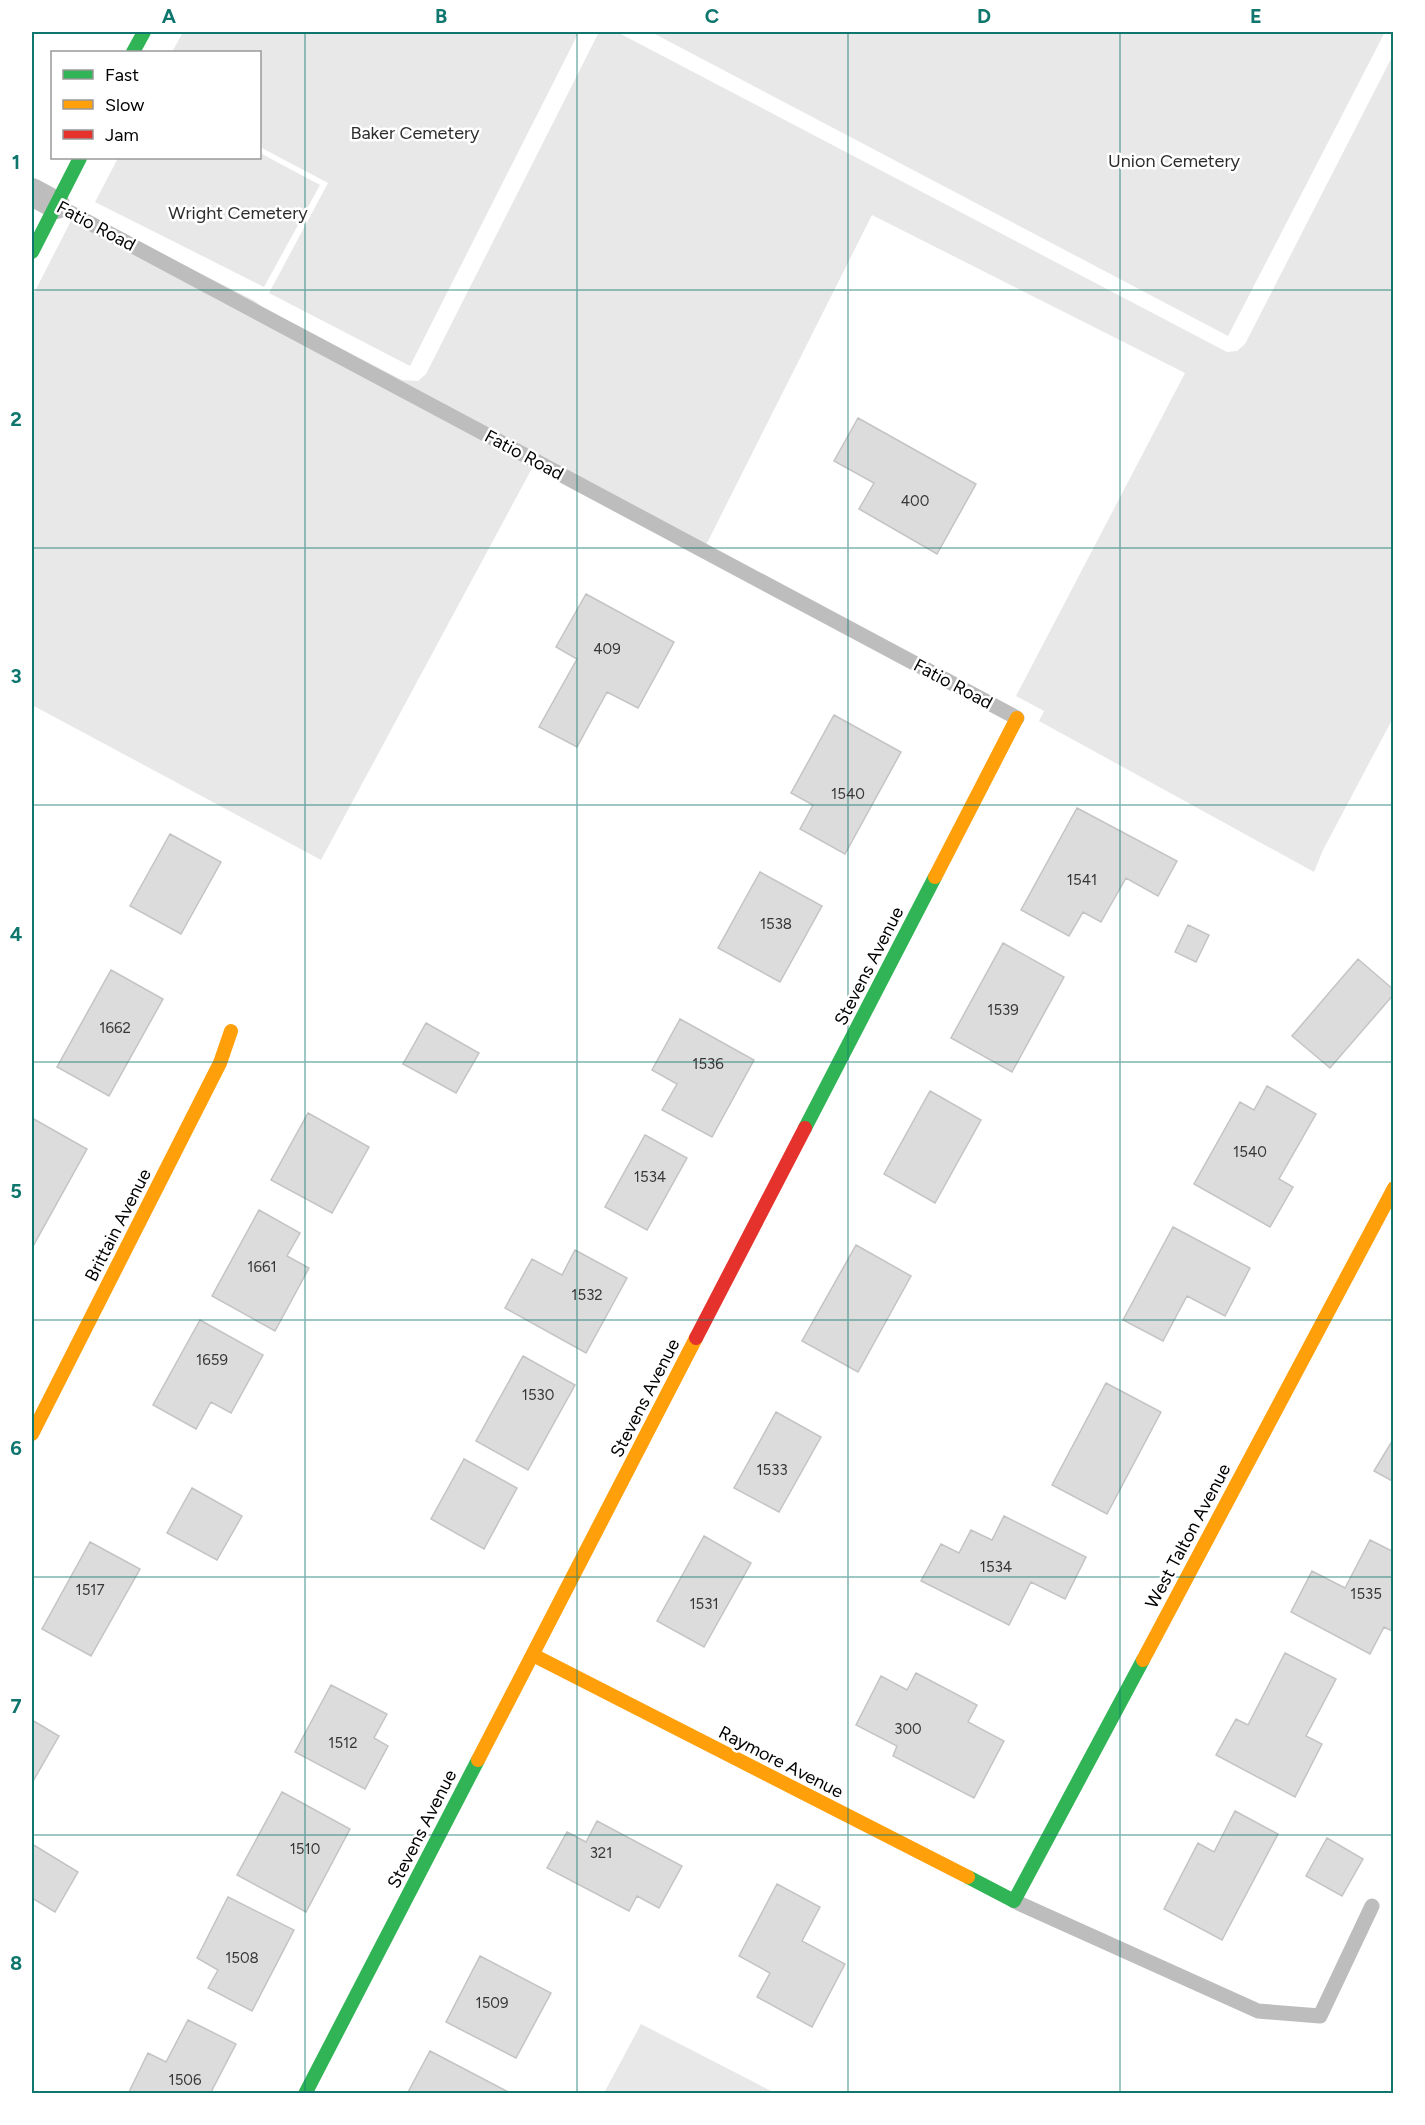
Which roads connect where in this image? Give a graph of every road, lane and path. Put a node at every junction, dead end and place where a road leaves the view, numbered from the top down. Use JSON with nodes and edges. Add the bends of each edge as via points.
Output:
{"nodes":[{"id":1,"x":144,"y":32,"type":"edge"},
{"id":2,"x":134,"y":51,"type":"edge"},
{"id":3,"x":79,"y":159,"type":"edge"},
{"id":4,"x":44,"y":199,"type":"edge"},
{"id":5,"x":32,"y":252,"type":"edge"},
{"id":6,"x":1017,"y":718,"type":"joint"},
{"id":7,"x":231,"y":1031,"type":"dead end"},
{"id":8,"x":1394,"y":1188,"type":"edge"},
{"id":9,"x":32,"y":1434,"type":"edge"},
{"id":10,"x":533,"y":1655,"type":"junction"},
{"id":11,"x":1014,"y":1901,"type":"junction"},
{"id":12,"x":1372,"y":1906,"type":"dead end"},
{"id":13,"x":304,"y":2094,"type":"edge"}],
"edges":[{"from":1,"to":2,"type":"street"},
{"from":3,"to":4,"type":"street"},
{"from":4,"to":5,"type":"street"},
{"from":4,"to":6,"type":"lane","name":"Fatio Road"},
{"from":6,"to":10,"type":"street","name":"Stevens Avenue"},
{"from":7,"to":9,"type":"street","name":"Brittain Avenue","via":[[220,1063]]},
{"from":8,"to":11,"type":"street","name":"West Talton Avenue"},
{"from":10,"to":11,"type":"street","name":"Raymore Avenue"},
{"from":10,"to":13,"type":"street","name":"Stevens Avenue"},
{"from":11,"to":12,"type":"lane","via":[[1258,2011],[1320,2016]]}]}
